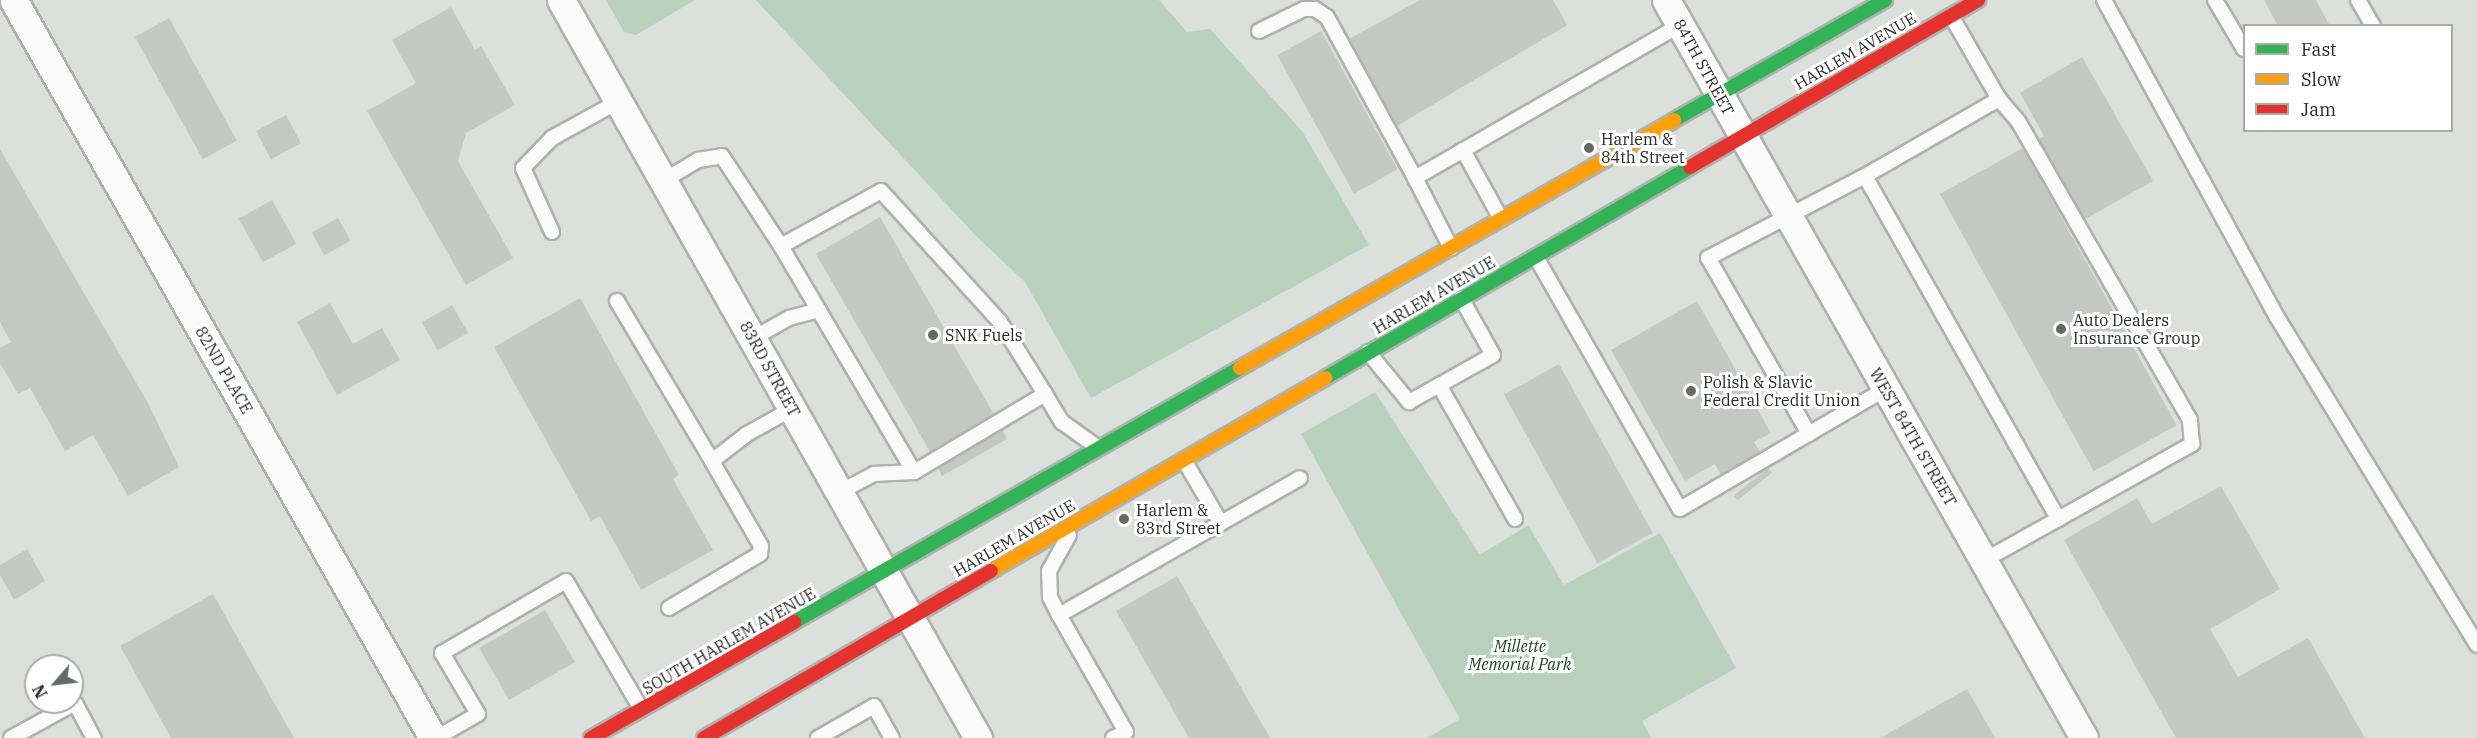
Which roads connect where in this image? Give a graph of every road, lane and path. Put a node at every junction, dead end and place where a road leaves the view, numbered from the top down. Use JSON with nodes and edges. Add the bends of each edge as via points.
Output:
{"nodes":[{"id":1,"x":561,"y":0,"type":"edge"},
{"id":2,"x":1666,"y":0,"type":"edge"},
{"id":3,"x":1885,"y":0,"type":"edge"},
{"id":4,"x":1978,"y":0,"type":"edge"},
{"id":5,"x":2104,"y":0,"type":"edge"},
{"id":6,"x":2215,"y":0,"type":"edge"},
{"id":7,"x":2358,"y":0,"type":"edge"},
{"id":8,"x":10,"y":4,"type":"edge"},
{"id":9,"x":1950,"y":16,"type":"junction"},
{"id":10,"x":2372,"y":24,"type":"edge"},
{"id":11,"x":1680,"y":25,"type":"junction"},
{"id":12,"x":1259,"y":31,"type":"dead end"},
{"id":13,"x":2243,"y":47,"type":"edge"},
{"id":14,"x":1719,"y":95,"type":"junction"},
{"id":15,"x":1999,"y":99,"type":"junction"},
{"id":16,"x":619,"y":101,"type":"junction"},
{"id":17,"x":1742,"y":135,"type":"junction"},
{"id":18,"x":1463,"y":150,"type":"junction"},
{"id":19,"x":1865,"y":176,"type":"junction"},
{"id":20,"x":1415,"y":178,"type":"junction"},
{"id":21,"x":663,"y":181,"type":"junction"},
{"id":22,"x":1788,"y":218,"type":"junction"},
{"id":23,"x":1501,"y":219,"type":"junction"},
{"id":24,"x":552,"y":232,"type":"dead end"},
{"id":25,"x":781,"y":246,"type":"junction"},
{"id":26,"x":1451,"y":248,"type":"junction"},
{"id":27,"x":1535,"y":255,"type":"junction"},
{"id":28,"x":1461,"y":298,"type":"junction"},
{"id":29,"x":617,"y":301,"type":"dead end"},
{"id":30,"x":819,"y":310,"type":"junction"},
{"id":31,"x":752,"y":339,"type":"junction"},
{"id":32,"x":1368,"y":352,"type":"junction"},
{"id":33,"x":1438,"y":385,"type":"junction"},
{"id":34,"x":1886,"y":389,"type":"junction"},
{"id":35,"x":1045,"y":394,"type":"junction"},
{"id":36,"x":792,"y":409,"type":"junction"},
{"id":37,"x":1809,"y":434,"type":"junction"},
{"id":38,"x":1098,"y":449,"type":"junction"},
{"id":39,"x":1184,"y":459,"type":"junction"},
{"id":40,"x":712,"y":460,"type":"junction"},
{"id":41,"x":914,"y":472,"type":"junction"},
{"id":42,"x":1300,"y":478,"type":"dead end"},
{"id":43,"x":838,"y":493,"type":"junction"},
{"id":44,"x":1515,"y":519,"type":"dead end"},
{"id":45,"x":2058,"y":519,"type":"junction"},
{"id":46,"x":1076,"y":522,"type":"junction"},
{"id":47,"x":1221,"y":523,"type":"junction"},
{"id":48,"x":1983,"y":561,"type":"junction"},
{"id":49,"x":882,"y":572,"type":"junction"},
{"id":50,"x":669,"y":608,"type":"dead end"},
{"id":51,"x":1059,"y":615,"type":"junction"},
{"id":52,"x":908,"y":618,"type":"junction"},
{"id":53,"x":2477,"y":645,"type":"edge"},
{"id":54,"x":641,"y":710,"type":"junction"},
{"id":55,"x":723,"y":732,"type":"edge"},
{"id":56,"x":11,"y":738,"type":"edge"},
{"id":57,"x":94,"y":738,"type":"edge"},
{"id":58,"x":435,"y":738,"type":"edge"},
{"id":59,"x":591,"y":738,"type":"edge"},
{"id":60,"x":704,"y":738,"type":"edge"},
{"id":61,"x":818,"y":738,"type":"edge"},
{"id":62,"x":892,"y":738,"type":"edge"},
{"id":63,"x":978,"y":738,"type":"edge"},
{"id":64,"x":1113,"y":738,"type":"edge"},
{"id":65,"x":2084,"y":738,"type":"edge"}],
"edges":[{"from":1,"to":16,"type":"street","name":"83RD STREET"},
{"from":2,"to":11,"type":"street","name":"84TH STREET"},
{"from":3,"to":14,"type":"main road","name":"HARLEM AVENUE"},
{"from":4,"to":9,"type":"main road","name":"HARLEM AVENUE"},
{"from":5,"to":53,"type":"lane","via":[[2277,317]]},
{"from":6,"to":13,"type":"lane"},
{"from":7,"to":10,"type":"lane"},
{"from":8,"to":58,"type":"street","name":"82ND PLACE"},
{"from":9,"to":15,"type":"lane"},
{"from":9,"to":17,"type":"main road","name":"HARLEM AVENUE"},
{"from":11,"to":14,"type":"street","name":"84TH STREET"},
{"from":11,"to":18,"type":"lane"},
{"from":12,"to":20,"type":"lane","via":[[1304,9],[1315,9],[1327,17]]},
{"from":14,"to":17,"type":"street","name":"84TH STREET"},
{"from":14,"to":23,"type":"main road","name":"HARLEM AVENUE"},
{"from":15,"to":19,"type":"lane"},
{"from":15,"to":45,"type":"lane","via":[[2018,121],[2190,420],[2192,444]]},
{"from":16,"to":21,"type":"street","name":"83RD STREET"},
{"from":16,"to":24,"type":"lane","via":[[552,138],[523,168]]},
{"from":17,"to":22,"type":"street","name":"WEST 84TH STREET"},
{"from":17,"to":27,"type":"main road","name":"HARLEM AVENUE"},
{"from":18,"to":20,"type":"lane"},
{"from":18,"to":23,"type":"lane"},
{"from":19,"to":22,"type":"lane"},
{"from":19,"to":45,"type":"lane"},
{"from":20,"to":26,"type":"lane"},
{"from":21,"to":25,"type":"lane","via":[[698,160],[722,156]]},
{"from":21,"to":31,"type":"street","name":"83RD STREET"},
{"from":22,"to":34,"type":"street","name":"WEST 84TH STREET"},
{"from":22,"to":37,"type":"lane","via":[[1708,258]]},
{"from":23,"to":26,"type":"main road","name":"HARLEM AVENUE"},
{"from":25,"to":30,"type":"lane"},
{"from":25,"to":35,"type":"lane","via":[[881,190],[1000,322]]},
{"from":26,"to":38,"type":"main road","name":"HARLEM AVENUE"},
{"from":27,"to":28,"type":"main road","name":"HARLEM AVENUE"},
{"from":27,"to":37,"type":"lane","via":[[1680,509]]},
{"from":28,"to":32,"type":"main road","name":"HARLEM AVENUE"},
{"from":28,"to":33,"type":"lane","via":[[1493,355]]},
{"from":29,"to":40,"type":"lane"},
{"from":30,"to":31,"type":"lane","via":[[789,318]]},
{"from":30,"to":41,"type":"lane"},
{"from":31,"to":36,"type":"street","name":"83RD STREET"},
{"from":32,"to":33,"type":"lane","via":[[1409,402]]},
{"from":32,"to":39,"type":"main road","name":"HARLEM AVENUE"},
{"from":33,"to":44,"type":"lane"},
{"from":34,"to":37,"type":"lane"},
{"from":34,"to":48,"type":"street","name":"WEST 84TH STREET"},
{"from":35,"to":38,"type":"lane","via":[[1062,422]]},
{"from":35,"to":41,"type":"lane"},
{"from":36,"to":40,"type":"lane","via":[[747,434]]},
{"from":36,"to":43,"type":"street","name":"83RD STREET"},
{"from":38,"to":49,"type":"main road","name":"HARLEM AVENUE"},
{"from":39,"to":46,"type":"main road","name":"HARLEM AVENUE"},
{"from":39,"to":47,"type":"lane"},
{"from":40,"to":50,"type":"lane","via":[[761,546],[760,554]]},
{"from":41,"to":43,"type":"lane","via":[[874,474]]},
{"from":42,"to":47,"type":"lane"},
{"from":43,"to":49,"type":"street","name":"83RD STREET"},
{"from":45,"to":48,"type":"lane"},
{"from":46,"to":51,"type":"lane","via":[[1049,571],[1050,597]]},
{"from":46,"to":52,"type":"main road","name":"HARLEM AVENUE"},
{"from":47,"to":51,"type":"lane"},
{"from":48,"to":65,"type":"street","name":"WEST 84TH STREET"},
{"from":49,"to":52,"type":"street","name":"83RD STREET"},
{"from":49,"to":54,"type":"main road","name":"SOUTH HARLEM AVENUE"},
{"from":51,"to":64,"type":"lane","via":[[1126,732]]},
{"from":52,"to":55,"type":"main road"},
{"from":52,"to":63,"type":"street","name":"83RD STREET"},
{"from":54,"to":58,"type":"lane","via":[[566,581],[442,653],[478,714]]},
{"from":54,"to":59,"type":"main road","name":"SOUTH HARLEM AVENUE"},
{"from":55,"to":60,"type":"main road"},
{"from":56,"to":57,"type":"lane","via":[[75,703]]},
{"from":61,"to":62,"type":"lane","via":[[874,706]]}]}
